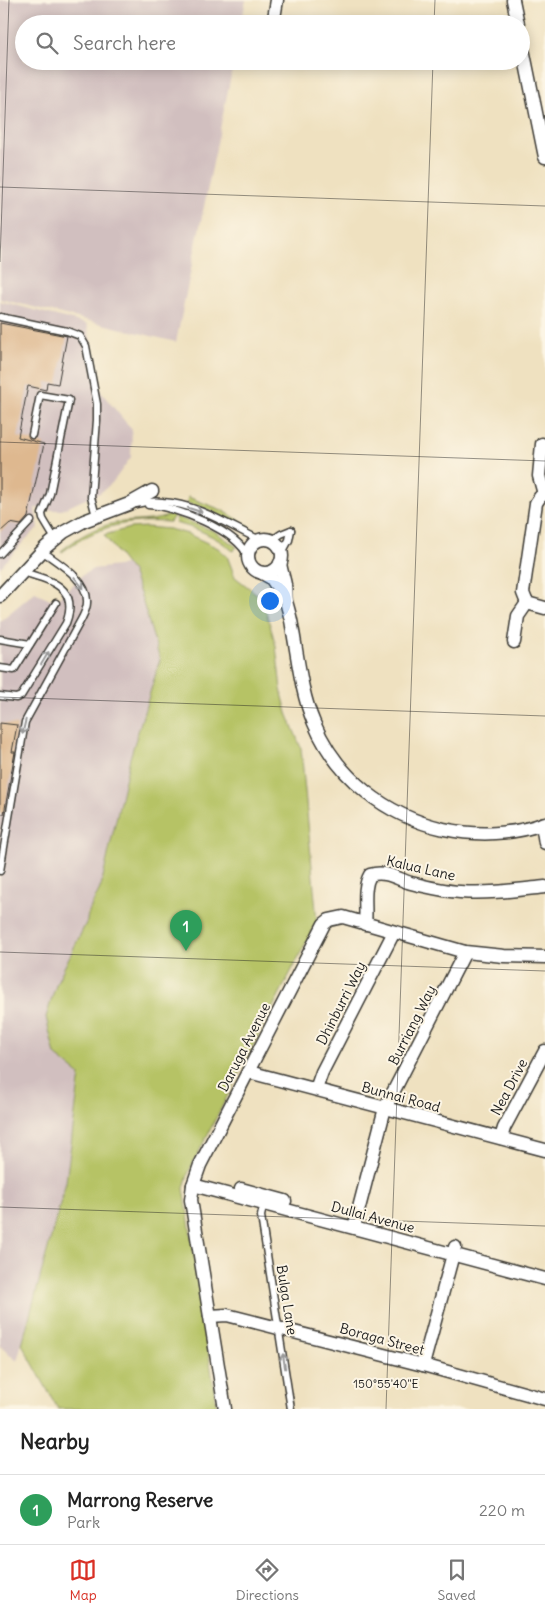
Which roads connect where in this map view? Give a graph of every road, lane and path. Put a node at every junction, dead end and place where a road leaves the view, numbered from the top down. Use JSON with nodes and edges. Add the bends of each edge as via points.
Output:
{"nodes":[{"id":1,"x":277,"y":0,"type":"edge"},
{"id":2,"x":513,"y":0,"type":"edge"},
{"id":3,"x":274,"y":15,"type":"edge"},
{"id":4,"x":516,"y":15,"type":"edge"},
{"id":5,"x":527,"y":70,"type":"edge"},
{"id":6,"x":545,"y":157,"type":"edge"},
{"id":7,"x":0,"y":317,"type":"edge"},
{"id":8,"x":32,"y":434,"type":"dead end"},
{"id":9,"x":542,"y":444,"type":"dead end"},
{"id":10,"x":152,"y":491,"type":"dead end"},
{"id":11,"x":545,"y":494,"type":"edge"},
{"id":12,"x":130,"y":504,"type":"junction"},
{"id":13,"x":96,"y":516,"type":"junction"},
{"id":14,"x":30,"y":521,"type":"dead end"},
{"id":15,"x":55,"y":539,"type":"junction"},
{"id":16,"x":266,"y":540,"type":"junction"},
{"id":17,"x":42,"y":551,"type":"junction"},
{"id":18,"x":0,"y":554,"type":"edge"},
{"id":19,"x":248,"y":557,"type":"junction"},
{"id":20,"x":281,"y":558,"type":"junction"},
{"id":21,"x":22,"y":572,"type":"junction"},
{"id":22,"x":262,"y":573,"type":"junction"},
{"id":23,"x":0,"y":596,"type":"edge"},
{"id":24,"x":285,"y":598,"type":"junction"},
{"id":25,"x":527,"y":602,"type":"junction"},
{"id":26,"x":56,"y":603,"type":"dead end"},
{"id":27,"x":545,"y":608,"type":"edge"},
{"id":28,"x":0,"y":639,"type":"edge"},
{"id":29,"x":514,"y":642,"type":"dead end"},
{"id":30,"x":30,"y":644,"type":"junction"},
{"id":31,"x":0,"y":668,"type":"edge"},
{"id":32,"x":0,"y":696,"type":"edge"},
{"id":33,"x":543,"y":824,"type":"edge"},
{"id":34,"x":545,"y":843,"type":"edge"},
{"id":35,"x":0,"y":871,"type":"edge"},
{"id":36,"x":545,"y":886,"type":"edge"},
{"id":37,"x":365,"y":924,"type":"junction"},
{"id":38,"x":394,"y":932,"type":"junction"},
{"id":39,"x":465,"y":952,"type":"junction"},
{"id":40,"x":545,"y":957,"type":"edge"},
{"id":41,"x":545,"y":1051,"type":"edge"},
{"id":42,"x":249,"y":1072,"type":"junction"},
{"id":43,"x":316,"y":1090,"type":"junction"},
{"id":44,"x":385,"y":1108,"type":"junction"},
{"id":45,"x":501,"y":1138,"type":"junction"},
{"id":46,"x":545,"y":1150,"type":"edge"},
{"id":47,"x":194,"y":1181,"type":"junction"},
{"id":48,"x":264,"y":1200,"type":"junction"},
{"id":49,"x":355,"y":1224,"type":"junction"},
{"id":50,"x":454,"y":1250,"type":"junction"},
{"id":51,"x":545,"y":1270,"type":"edge"},
{"id":52,"x":545,"y":1279,"type":"edge"},
{"id":53,"x":210,"y":1316,"type":"junction"},
{"id":54,"x":278,"y":1328,"type":"junction"},
{"id":55,"x":423,"y":1365,"type":"junction"},
{"id":56,"x":545,"y":1399,"type":"edge"},
{"id":57,"x":225,"y":1409,"type":"edge"},
{"id":58,"x":291,"y":1409,"type":"edge"}],
"edges":[{"from":1,"to":3,"type":"street"},
{"from":2,"to":4,"type":"street"},
{"from":5,"to":6,"type":"street"},
{"from":7,"to":13,"type":"lane","via":[[67,331],[80,336],[86,346],[97,420],[91,497]]},
{"from":8,"to":15,"type":"lane","via":[[40,395],[69,400],[50,494],[42,514]]},
{"from":9,"to":11,"type":"street","via":[[539,476]]},
{"from":10,"to":12,"type":"street"},
{"from":11,"to":25,"type":"street","via":[[536,503],[523,593]]},
{"from":12,"to":13,"type":"street"},
{"from":12,"to":16,"type":"lane","one_way":true,"via":[[164,502],[184,506]]},
{"from":12,"to":19,"type":"lane","via":[[154,505],[199,520],[227,534],[245,549]]},
{"from":13,"to":15,"type":"street"},
{"from":14,"to":18,"type":"lane"},
{"from":15,"to":17,"type":"street"},
{"from":16,"to":19,"type":"street","via":[[251,546]]},
{"from":16,"to":20,"type":"street","via":[[280,548]]},
{"from":16,"to":20,"type":"lane","via":[[292,530]]},
{"from":17,"to":21,"type":"street"},
{"from":17,"to":35,"type":"lane","one_way":true,"via":[[78,580],[87,603],[25,722]]},
{"from":19,"to":22,"type":"street","via":[[252,567]]},
{"from":20,"to":22,"type":"street","via":[[273,571]]},
{"from":20,"to":24,"type":"street"},
{"from":21,"to":23,"type":"street"},
{"from":32,"to":21,"type":"lane","one_way":true,"via":[[22,696],[70,612],[70,601],[65,591],[51,581]]},
{"from":22,"to":24,"type":"street","via":[[271,578]]},
{"from":24,"to":33,"type":"street","via":[[313,722],[340,766],[364,792],[408,819],[462,833],[491,834]]},
{"from":25,"to":27,"type":"street"},
{"from":25,"to":29,"type":"street","via":[[518,616]]},
{"from":26,"to":30,"type":"lane"},
{"from":28,"to":30,"type":"lane"},
{"from":30,"to":31,"type":"lane","via":[[14,670]]},
{"from":33,"to":34,"type":"street"},
{"from":36,"to":37,"type":"street","name":"Kalua Lane","via":[[510,892],[460,892],[439,890],[377,873],[370,875],[366,885]]},
{"from":37,"to":38,"type":"street","name":"Daruga Avenue"},
{"from":37,"to":42,"type":"street","name":"Daruga Avenue","via":[[343,917],[324,924]]},
{"from":38,"to":39,"type":"street","name":"Daruga Avenue"},
{"from":38,"to":43,"type":"street","name":"Dhinburri Way","via":[[322,1072]]},
{"from":39,"to":40,"type":"street","name":"Daruga Avenue"},
{"from":39,"to":44,"type":"street","name":"Burriang Way"},
{"from":41,"to":45,"type":"street","name":"Nea Drive"},
{"from":42,"to":43,"type":"street","name":"Bunnai Road"},
{"from":42,"to":47,"type":"street","name":"Daruga Avenue"},
{"from":43,"to":44,"type":"street","name":"Bunnai Road"},
{"from":44,"to":45,"type":"street","name":"Bunnai Road"},
{"from":44,"to":49,"type":"street","name":"Burriang Way"},
{"from":45,"to":46,"type":"street","name":"Bunnai Road"},
{"from":47,"to":48,"type":"street","name":"Dullai Avenue"},
{"from":47,"to":53,"type":"street","name":"Daruga Avenue","via":[[191,1200]]},
{"from":48,"to":49,"type":"street","name":"Dullai Avenue"},
{"from":48,"to":54,"type":"lane","name":"Bulga Lane","via":[[261,1216]]},
{"from":49,"to":50,"type":"street","name":"Dullai Avenue"},
{"from":50,"to":51,"type":"street","name":"Dullai Avenue"},
{"from":50,"to":52,"type":"street","name":"Dullai Avenue"},
{"from":50,"to":55,"type":"street"},
{"from":53,"to":54,"type":"street","name":"Boraga Street","via":[[227,1315]]},
{"from":53,"to":57,"type":"street","name":"Daruga Avenue"},
{"from":54,"to":55,"type":"street","name":"Boraga Street"},
{"from":58,"to":54,"type":"lane","name":"Bulga Lane","one_way":true},
{"from":55,"to":56,"type":"street","name":"Boraga Street"}]}
